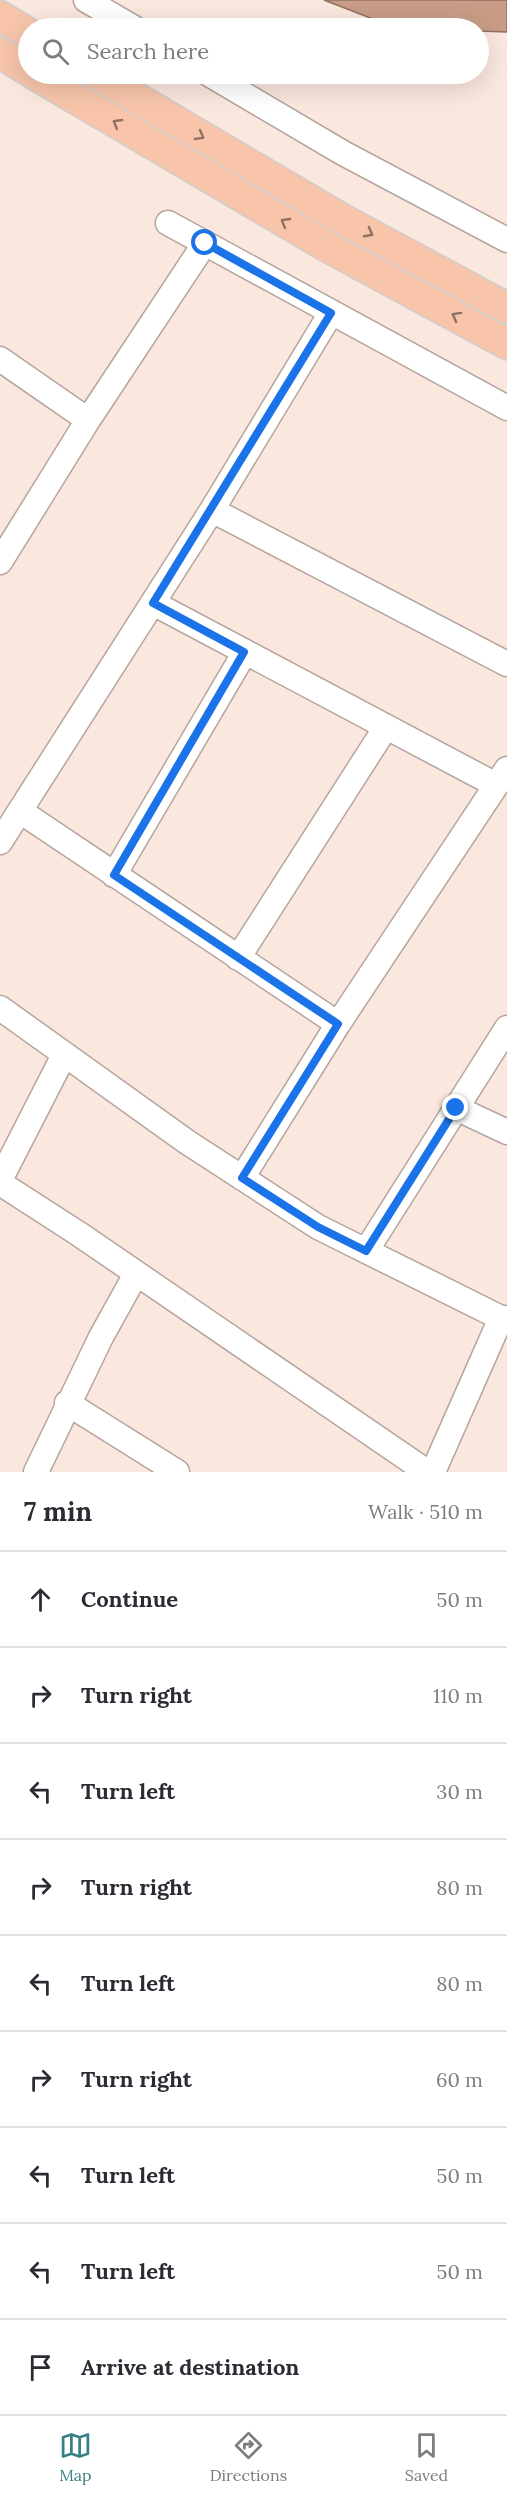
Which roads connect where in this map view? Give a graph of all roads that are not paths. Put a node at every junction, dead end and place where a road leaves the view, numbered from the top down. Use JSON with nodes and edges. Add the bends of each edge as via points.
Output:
{"nodes":[{"id":1,"x":86,"y":0,"type":"edge"},
{"id":2,"x":0,"y":16,"type":"edge"},
{"id":3,"x":117,"y":18,"type":"edge"},
{"id":4,"x":18,"y":27,"type":"edge"},
{"id":5,"x":0,"y":53,"type":"edge"},
{"id":6,"x":18,"y":64,"type":"edge"},
{"id":7,"x":51,"y":84,"type":"edge"},
{"id":8,"x":113,"y":84,"type":"edge"},
{"id":9,"x":226,"y":84,"type":"edge"},
{"id":10,"x":168,"y":223,"type":"dead end"},
{"id":11,"x":507,"y":240,"type":"edge"},
{"id":12,"x":205,"y":243,"type":"junction"},
{"id":13,"x":507,"y":308,"type":"edge"},
{"id":14,"x":331,"y":313,"type":"junction"},
{"id":15,"x":507,"y":344,"type":"edge"},
{"id":16,"x":0,"y":359,"type":"edge"},
{"id":17,"x":507,"y":408,"type":"edge"},
{"id":18,"x":88,"y":420,"type":"junction"},
{"id":19,"x":212,"y":510,"type":"junction"},
{"id":20,"x":0,"y":562,"type":"edge"},
{"id":21,"x":153,"y":603,"type":"junction"},
{"id":22,"x":244,"y":652,"type":"junction"},
{"id":23,"x":507,"y":664,"type":"edge"},
{"id":24,"x":386,"y":727,"type":"junction"},
{"id":25,"x":502,"y":777,"type":"edge"},
{"id":26,"x":20,"y":811,"type":"junction"},
{"id":27,"x":0,"y":842,"type":"edge"},
{"id":28,"x":114,"y":875,"type":"junction"},
{"id":29,"x":238,"y":958,"type":"junction"},
{"id":30,"x":0,"y":1008,"type":"edge"},
{"id":31,"x":338,"y":1024,"type":"junction"},
{"id":32,"x":507,"y":1028,"type":"edge"},
{"id":33,"x":64,"y":1055,"type":"junction"},
{"id":34,"x":456,"y":1108,"type":"junction"},
{"id":35,"x":507,"y":1132,"type":"edge"},
{"id":36,"x":242,"y":1178,"type":"junction"},
{"id":37,"x":0,"y":1181,"type":"edge"},
{"id":38,"x":366,"y":1251,"type":"junction"},
{"id":39,"x":136,"y":1274,"type":"junction"},
{"id":40,"x":504,"y":1318,"type":"edge"},
{"id":41,"x":67,"y":1403,"type":"junction"},
{"id":42,"x":36,"y":1472,"type":"edge"},
{"id":43,"x":177,"y":1472,"type":"edge"},
{"id":44,"x":427,"y":1472,"type":"edge"},
{"id":45,"x":433,"y":1472,"type":"edge"}],
"edges":[{"from":1,"to":3,"type":"street"},
{"from":2,"to":4,"type":"main road"},
{"from":5,"to":6,"type":"main road"},
{"from":15,"to":7,"type":"main road","one_way":true,"via":[[326,246]]},
{"from":8,"to":13,"type":"main road","one_way":true,"via":[[342,219]]},
{"from":9,"to":11,"type":"street","via":[[343,153]]},
{"from":10,"to":12,"type":"street"},
{"from":12,"to":14,"type":"street"},
{"from":12,"to":18,"type":"street"},
{"from":14,"to":17,"type":"street"},
{"from":14,"to":19,"type":"street"},
{"from":16,"to":18,"type":"street"},
{"from":18,"to":20,"type":"street"},
{"from":19,"to":21,"type":"street"},
{"from":19,"to":23,"type":"street"},
{"from":21,"to":22,"type":"street"},
{"from":21,"to":26,"type":"street"},
{"from":22,"to":24,"type":"street"},
{"from":22,"to":28,"type":"street"},
{"from":24,"to":25,"type":"street"},
{"from":24,"to":29,"type":"street"},
{"from":25,"to":31,"type":"street"},
{"from":26,"to":27,"type":"street"},
{"from":26,"to":28,"type":"street"},
{"from":28,"to":29,"type":"street"},
{"from":29,"to":31,"type":"street"},
{"from":30,"to":33,"type":"street"},
{"from":31,"to":36,"type":"street"},
{"from":32,"to":34,"type":"street"},
{"from":33,"to":36,"type":"street"},
{"from":33,"to":37,"type":"street"},
{"from":34,"to":35,"type":"street"},
{"from":34,"to":38,"type":"street"},
{"from":36,"to":38,"type":"street","via":[[318,1227]]},
{"from":37,"to":39,"type":"street"},
{"from":38,"to":40,"type":"street"},
{"from":39,"to":41,"type":"street"},
{"from":39,"to":44,"type":"street"},
{"from":40,"to":45,"type":"street"},
{"from":41,"to":42,"type":"street"},
{"from":41,"to":43,"type":"street"}]}
